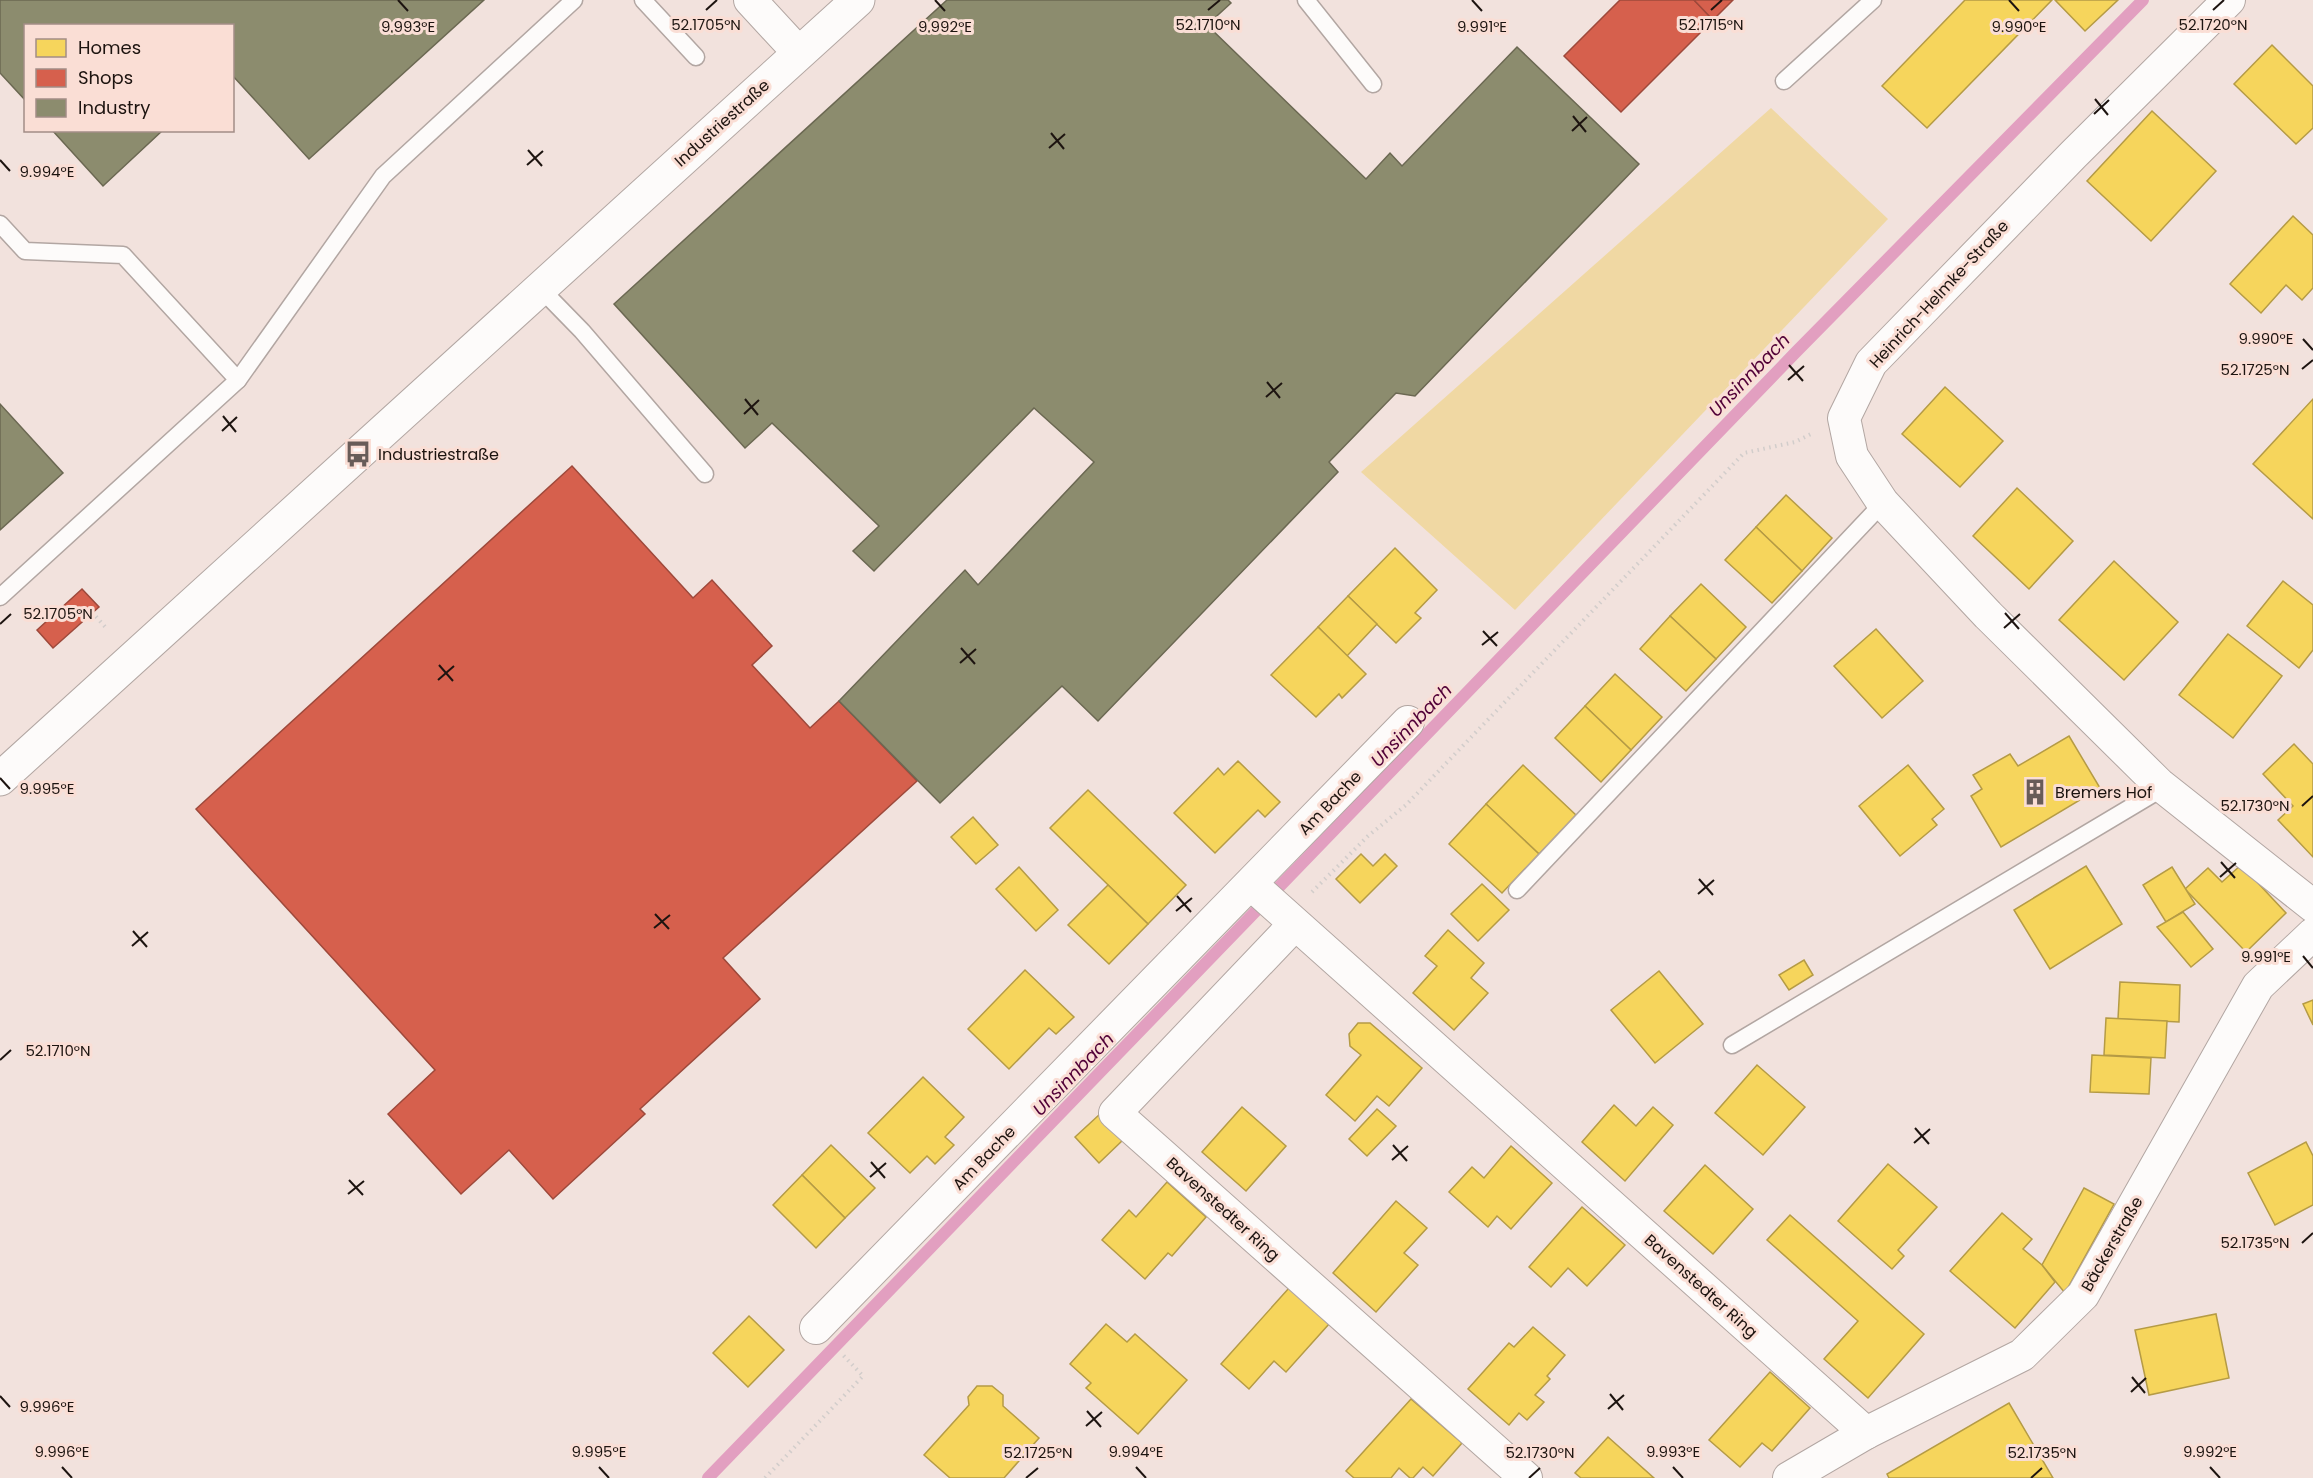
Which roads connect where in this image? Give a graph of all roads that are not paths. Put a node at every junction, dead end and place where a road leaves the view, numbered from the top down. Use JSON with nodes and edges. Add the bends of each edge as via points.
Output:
{"nodes":[{"id":1,"x":574,"y":0,"type":"edge"},
{"id":2,"x":643,"y":0,"type":"edge"},
{"id":3,"x":750,"y":0,"type":"edge"},
{"id":4,"x":858,"y":0,"type":"edge"},
{"id":5,"x":1306,"y":0,"type":"edge"},
{"id":6,"x":1873,"y":0,"type":"edge"},
{"id":7,"x":2229,"y":0,"type":"edge"},
{"id":8,"x":799,"y":53,"type":"junction"},
{"id":9,"x":696,"y":57,"type":"dead end"},
{"id":10,"x":1784,"y":81,"type":"dead end"},
{"id":11,"x":1373,"y":84,"type":"dead end"},
{"id":12,"x":0,"y":224,"type":"edge"},
{"id":13,"x":540,"y":288,"type":"junction"},
{"id":14,"x":238,"y":380,"type":"junction"},
{"id":15,"x":705,"y":474,"type":"dead end"},
{"id":16,"x":1883,"y":503,"type":"junction"},
{"id":17,"x":0,"y":597,"type":"edge"},
{"id":18,"x":1408,"y":722,"type":"dead end"},
{"id":19,"x":0,"y":779,"type":"edge"},
{"id":20,"x":2163,"y":788,"type":"junction"},
{"id":21,"x":1517,"y":890,"type":"dead end"},
{"id":22,"x":1274,"y":905,"type":"junction"},
{"id":23,"x":2313,"y":906,"type":"edge"},
{"id":24,"x":2313,"y":934,"type":"edge"},
{"id":25,"x":1732,"y":1045,"type":"dead end"},
{"id":26,"x":816,"y":1328,"type":"dead end"},
{"id":27,"x":1866,"y":1433,"type":"junction"},
{"id":28,"x":1526,"y":1478,"type":"edge"},
{"id":29,"x":1789,"y":1478,"type":"edge"}],
"edges":[{"from":1,"to":14,"type":"lane","via":[[382,176]]},
{"from":2,"to":9,"type":"lane"},
{"from":3,"to":8,"type":"street"},
{"from":4,"to":8,"type":"street","name":"Industriestraße"},
{"from":5,"to":11,"type":"lane"},
{"from":6,"to":10,"type":"lane"},
{"from":7,"to":16,"type":"street","name":"Heinrich-Helmke-Straße","via":[[1871,363],[1844,418],[1852,456]]},
{"from":8,"to":13,"type":"street","name":"Industriestraße"},
{"from":12,"to":14,"type":"lane","via":[[25,252],[123,255]]},
{"from":13,"to":15,"type":"lane"},
{"from":13,"to":19,"type":"street","name":"Industriestraße"},
{"from":14,"to":17,"type":"lane"},
{"from":16,"to":20,"type":"street","via":[[1988,615]]},
{"from":16,"to":21,"type":"lane"},
{"from":18,"to":22,"type":"street","name":"Am Bache"},
{"from":20,"to":23,"type":"street"},
{"from":20,"to":25,"type":"lane"},
{"from":22,"to":26,"type":"street","name":"Am Bache"},
{"from":22,"to":27,"type":"street","name":"Bavenstedter Ring"},
{"from":22,"to":28,"type":"street","name":"Bavenstedter Ring","via":[[1115,1113]]},
{"from":24,"to":27,"type":"street","name":"Bäckerstraße","via":[[2258,986],[2083,1295],[2022,1355]]},
{"from":27,"to":29,"type":"street","name":"Bäckerstraße"}]}
